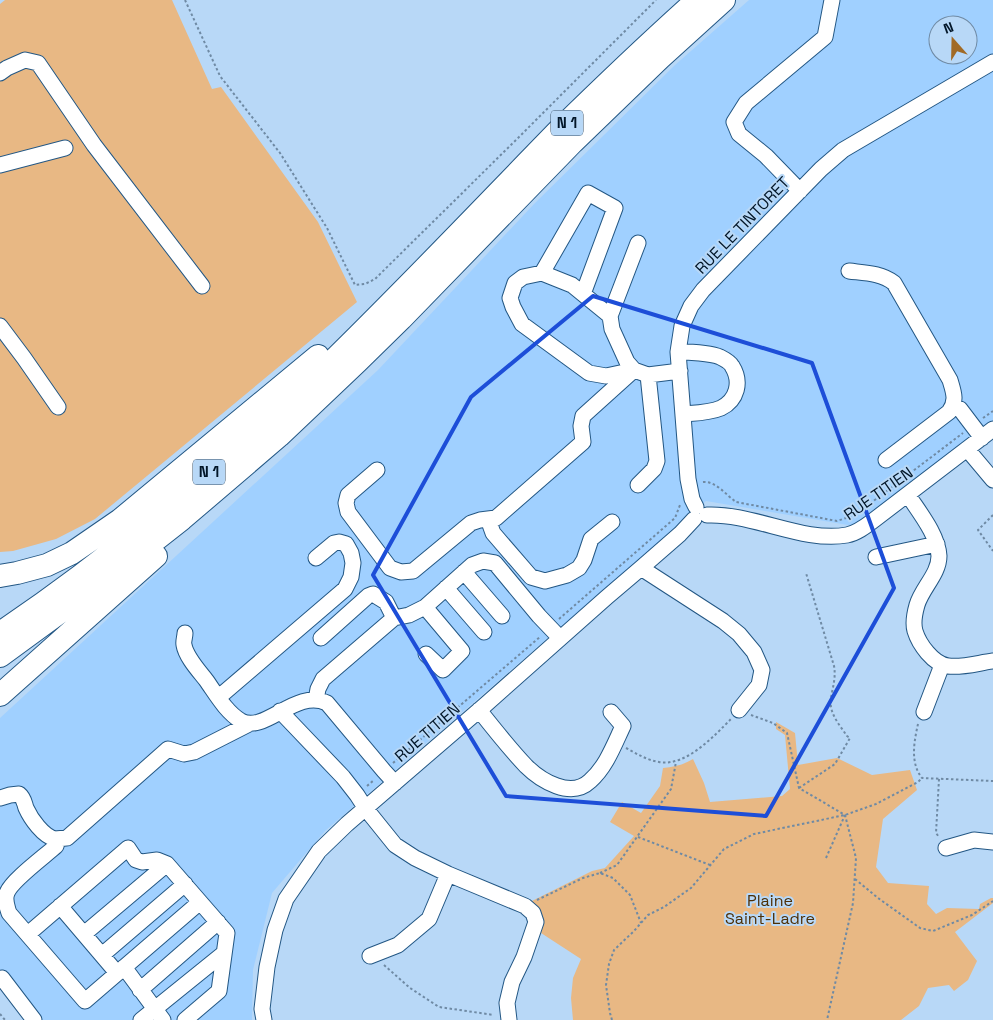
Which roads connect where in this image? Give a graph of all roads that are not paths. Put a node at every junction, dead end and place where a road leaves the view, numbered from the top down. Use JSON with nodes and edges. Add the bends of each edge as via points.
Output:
{"nodes":[{"id":1,"x":697,"y":0,"type":"edge"},
{"id":2,"x":724,"y":0,"type":"edge"},
{"id":3,"x":832,"y":0,"type":"edge"},
{"id":4,"x":993,"y":62,"type":"edge"},
{"id":5,"x":0,"y":73,"type":"edge"},
{"id":6,"x":65,"y":148,"type":"dead end"},
{"id":7,"x":0,"y":165,"type":"edge"},
{"id":8,"x":800,"y":191,"type":"junction"},
{"id":9,"x":638,"y":243,"type":"dead end"},
{"id":10,"x":849,"y":271,"type":"dead end"},
{"id":11,"x":542,"y":274,"type":"junction"},
{"id":12,"x":202,"y":286,"type":"dead end"},
{"id":13,"x":402,"y":291,"type":"junction"},
{"id":14,"x":583,"y":294,"type":"junction"},
{"id":15,"x":610,"y":316,"type":"junction"},
{"id":16,"x":0,"y":326,"type":"edge"},
{"id":17,"x":678,"y":352,"type":"junction"},
{"id":18,"x":680,"y":370,"type":"junction"},
{"id":19,"x":641,"y":372,"type":"junction"},
{"id":20,"x":953,"y":406,"type":"junction"},
{"id":21,"x":58,"y":407,"type":"dead end"},
{"id":22,"x":683,"y":414,"type":"junction"},
{"id":23,"x":982,"y":431,"type":"edge"},
{"id":24,"x":279,"y":436,"type":"junction"},
{"id":25,"x":968,"y":449,"type":"junction"},
{"id":26,"x":886,"y":460,"type":"dead end"},
{"id":27,"x":378,"y":470,"type":"dead end"},
{"id":28,"x":993,"y":480,"type":"edge"},
{"id":29,"x":638,"y":485,"type":"dead end"},
{"id":30,"x":908,"y":495,"type":"junction"},
{"id":31,"x":699,"y":514,"type":"junction"},
{"id":32,"x":488,"y":519,"type":"junction"},
{"id":33,"x":612,"y":522,"type":"dead end"},
{"id":34,"x":937,"y":544,"type":"junction"},
{"id":35,"x":876,"y":556,"type":"dead end"},
{"id":36,"x":316,"y":558,"type":"dead end"},
{"id":37,"x":641,"y":568,"type":"junction"},
{"id":38,"x":464,"y":572,"type":"junction"},
{"id":39,"x":0,"y":576,"type":"edge"},
{"id":40,"x":446,"y":588,"type":"junction"},
{"id":41,"x":425,"y":607,"type":"junction"},
{"id":42,"x":502,"y":616,"type":"dead end"},
{"id":43,"x":394,"y":618,"type":"junction"},
{"id":44,"x":484,"y":632,"type":"dead end"},
{"id":45,"x":0,"y":633,"type":"edge"},
{"id":46,"x":185,"y":634,"type":"dead end"},
{"id":47,"x":321,"y":638,"type":"dead end"},
{"id":48,"x":560,"y":638,"type":"junction"},
{"id":49,"x":426,"y":654,"type":"dead end"},
{"id":50,"x":0,"y":656,"type":"edge"},
{"id":51,"x":993,"y":661,"type":"edge"},
{"id":52,"x":942,"y":665,"type":"junction"},
{"id":53,"x":0,"y":695,"type":"edge"},
{"id":54,"x":219,"y":697,"type":"junction"},
{"id":55,"x":316,"y":700,"type":"junction"},
{"id":56,"x":479,"y":710,"type":"junction"},
{"id":57,"x":738,"y":710,"type":"road end"},
{"id":58,"x":280,"y":711,"type":"junction"},
{"id":59,"x":611,"y":712,"type":"dead end"},
{"id":60,"x":924,"y":712,"type":"road end"},
{"id":61,"x":249,"y":724,"type":"junction"},
{"id":62,"x":395,"y":783,"type":"junction"},
{"id":63,"x":0,"y":798,"type":"edge"},
{"id":64,"x":366,"y":809,"type":"junction"},
{"id":65,"x":58,"y":839,"type":"junction"},
{"id":66,"x":993,"y":842,"type":"edge"},
{"id":67,"x":946,"y":848,"type":"road end"},
{"id":68,"x":167,"y":864,"type":"junction"},
{"id":69,"x":448,"y":874,"type":"junction"},
{"id":70,"x":185,"y":884,"type":"junction"},
{"id":71,"x":200,"y":902,"type":"junction"},
{"id":72,"x":60,"y":906,"type":"junction"},
{"id":73,"x":218,"y":922,"type":"junction"},
{"id":74,"x":28,"y":934,"type":"junction"},
{"id":75,"x":84,"y":934,"type":"junction"},
{"id":76,"x":224,"y":953,"type":"junction"},
{"id":77,"x":102,"y":956,"type":"junction"},
{"id":78,"x":370,"y":956,"type":"road end"},
{"id":79,"x":120,"y":970,"type":"junction"},
{"id":80,"x":2,"y":978,"type":"dead end"},
{"id":81,"x":140,"y":990,"type":"junction"},
{"id":82,"x":159,"y":1014,"type":"edge"},
{"id":83,"x":509,"y":1018,"type":"edge"},
{"id":84,"x":34,"y":1020,"type":"edge"},
{"id":85,"x":141,"y":1020,"type":"edge"},
{"id":86,"x":185,"y":1020,"type":"edge"},
{"id":87,"x":264,"y":1020,"type":"edge"}],
"edges":[{"from":1,"to":13,"type":"highway","number":"N 1","via":[[567,122]]},
{"from":2,"to":24,"type":"highway","number":"N 1","via":[[579,136],[358,362]]},
{"from":3,"to":8,"type":"street","via":[[825,37],[746,103],[734,122],[739,134]]},
{"from":4,"to":8,"type":"street","name":"RUE LE TINTORET","via":[[843,150]]},
{"from":5,"to":12,"type":"street","via":[[25,60],[38,62],[94,145]]},
{"from":6,"to":7,"type":"street"},
{"from":8,"to":17,"type":"street","name":"RUE LE TINTORET","via":[[703,290],[682,326]]},
{"from":9,"to":15,"type":"street"},
{"from":10,"to":20,"type":"street","via":[[880,275],[894,283],[950,380]]},
{"from":11,"to":14,"type":"street","via":[[572,285]]},
{"from":11,"to":14,"type":"street","via":[[588,193],[615,208]]},
{"from":11,"to":19,"type":"street","via":[[523,277],[515,283],[510,298],[522,324],[589,373],[606,376]]},
{"from":13,"to":39,"type":"highway","via":[[349,328],[120,520],[72,553],[47,565]]},
{"from":13,"to":45,"type":"highway","number":"N 1","via":[[312,381],[172,504],[98,563]]},
{"from":14,"to":15,"type":"street"},
{"from":15,"to":19,"type":"street","via":[[612,329],[627,362]]},
{"from":16,"to":21,"type":"street"},
{"from":17,"to":18,"type":"street","name":"RUE LE TINTORET"},
{"from":17,"to":22,"type":"street","via":[[718,356],[732,364],[738,390],[732,401],[722,408]]},
{"from":18,"to":19,"type":"street"},
{"from":18,"to":22,"type":"street","name":"RUE LE TINTORET"},
{"from":19,"to":29,"type":"street","via":[[657,461],[654,469]]},
{"from":19,"to":32,"type":"street","via":[[582,416],[583,442],[496,518]]},
{"from":20,"to":23,"type":"street"},
{"from":20,"to":26,"type":"street"},
{"from":22,"to":31,"type":"street","name":"RUE LE TINTORET","via":[[689,482]]},
{"from":23,"to":25,"type":"street","name":"RUE TITIEN"},
{"from":24,"to":50,"type":"highway","number":"N 1","via":[[182,519]]},
{"from":24,"to":53,"type":"highway","via":[[262,462]]},
{"from":25,"to":28,"type":"street"},
{"from":25,"to":30,"type":"street","name":"RUE TITIEN"},
{"from":27,"to":32,"type":"street","via":[[348,495],[346,503],[348,512],[390,568],[401,572],[413,570],[471,523]]},
{"from":30,"to":31,"type":"street","name":"RUE TITIEN","via":[[861,529],[828,536],[741,517]]},
{"from":30,"to":34,"type":"street"},
{"from":31,"to":37,"type":"street","name":"RUE TITIEN"},
{"from":32,"to":33,"type":"street","via":[[493,533],[531,577],[545,581],[566,576],[579,568],[591,539]]},
{"from":34,"to":35,"type":"street"},
{"from":34,"to":52,"type":"street","via":[[939,558],[918,603],[914,630],[928,654]]},
{"from":36,"to":54,"type":"street","via":[[334,543],[346,544],[353,563],[345,589]]},
{"from":37,"to":48,"type":"street","name":"RUE TITIEN"},
{"from":37,"to":57,"type":"street","via":[[723,621],[740,634],[754,652],[762,670],[760,685]]},
{"from":38,"to":40,"type":"street"},
{"from":38,"to":42,"type":"street"},
{"from":38,"to":48,"type":"street","via":[[483,561],[495,563]]},
{"from":40,"to":41,"type":"street"},
{"from":40,"to":44,"type":"street"},
{"from":41,"to":43,"type":"street","via":[[409,616]]},
{"from":41,"to":49,"type":"street","via":[[462,651],[443,670]]},
{"from":43,"to":47,"type":"street","via":[[386,602],[373,594]]},
{"from":43,"to":55,"type":"street","via":[[323,678]]},
{"from":46,"to":54,"type":"street","via":[[184,645],[190,659]]},
{"from":48,"to":56,"type":"street","name":"RUE TITIEN"},
{"from":51,"to":52,"type":"street","via":[[956,667]]},
{"from":52,"to":60,"type":"street"},
{"from":54,"to":61,"type":"street","via":[[240,720]]},
{"from":55,"to":58,"type":"street","via":[[305,700]]},
{"from":55,"to":62,"type":"street","via":[[327,703]]},
{"from":56,"to":59,"type":"street","via":[[527,767],[543,779],[569,789],[589,783],[601,770],[623,726]]},
{"from":56,"to":62,"type":"street","name":"RUE TITIEN"},
{"from":58,"to":61,"type":"street"},
{"from":58,"to":64,"type":"street","via":[[343,777]]},
{"from":61,"to":65,"type":"street","via":[[194,752],[184,754],[168,749],[67,838]]},
{"from":62,"to":64,"type":"street","name":"RUE TITIEN"},
{"from":63,"to":65,"type":"street","via":[[19,794],[24,798],[33,821],[49,836]]},
{"from":64,"to":69,"type":"street","via":[[395,845]]},
{"from":64,"to":87,"type":"street","name":"RUE TITIEN","via":[[319,851],[286,899],[267,967],[262,1009]]},
{"from":65,"to":74,"type":"street","via":[[56,846],[11,885],[6,894],[9,913]]},
{"from":66,"to":67,"type":"street","via":[[974,840]]},
{"from":68,"to":70,"type":"street"},
{"from":68,"to":72,"type":"street","via":[[157,860],[136,860],[128,848]]},
{"from":68,"to":75,"type":"street"},
{"from":69,"to":78,"type":"street","via":[[430,919],[398,945]]},
{"from":69,"to":83,"type":"street","via":[[525,906],[533,913],[536,922],[512,982],[507,1004]]},
{"from":70,"to":71,"type":"street"},
{"from":70,"to":77,"type":"street"},
{"from":71,"to":73,"type":"street"},
{"from":71,"to":79,"type":"street"},
{"from":72,"to":74,"type":"street"},
{"from":72,"to":75,"type":"street"},
{"from":73,"to":76,"type":"street","via":[[227,933]]},
{"from":73,"to":81,"type":"street"},
{"from":74,"to":79,"type":"street","via":[[85,1001]]},
{"from":75,"to":77,"type":"street"},
{"from":76,"to":82,"type":"street"},
{"from":76,"to":86,"type":"street","via":[[219,992]]},
{"from":77,"to":79,"type":"street"},
{"from":79,"to":81,"type":"street"},
{"from":80,"to":84,"type":"street"},
{"from":81,"to":82,"type":"street"},
{"from":82,"to":85,"type":"street"}]}
